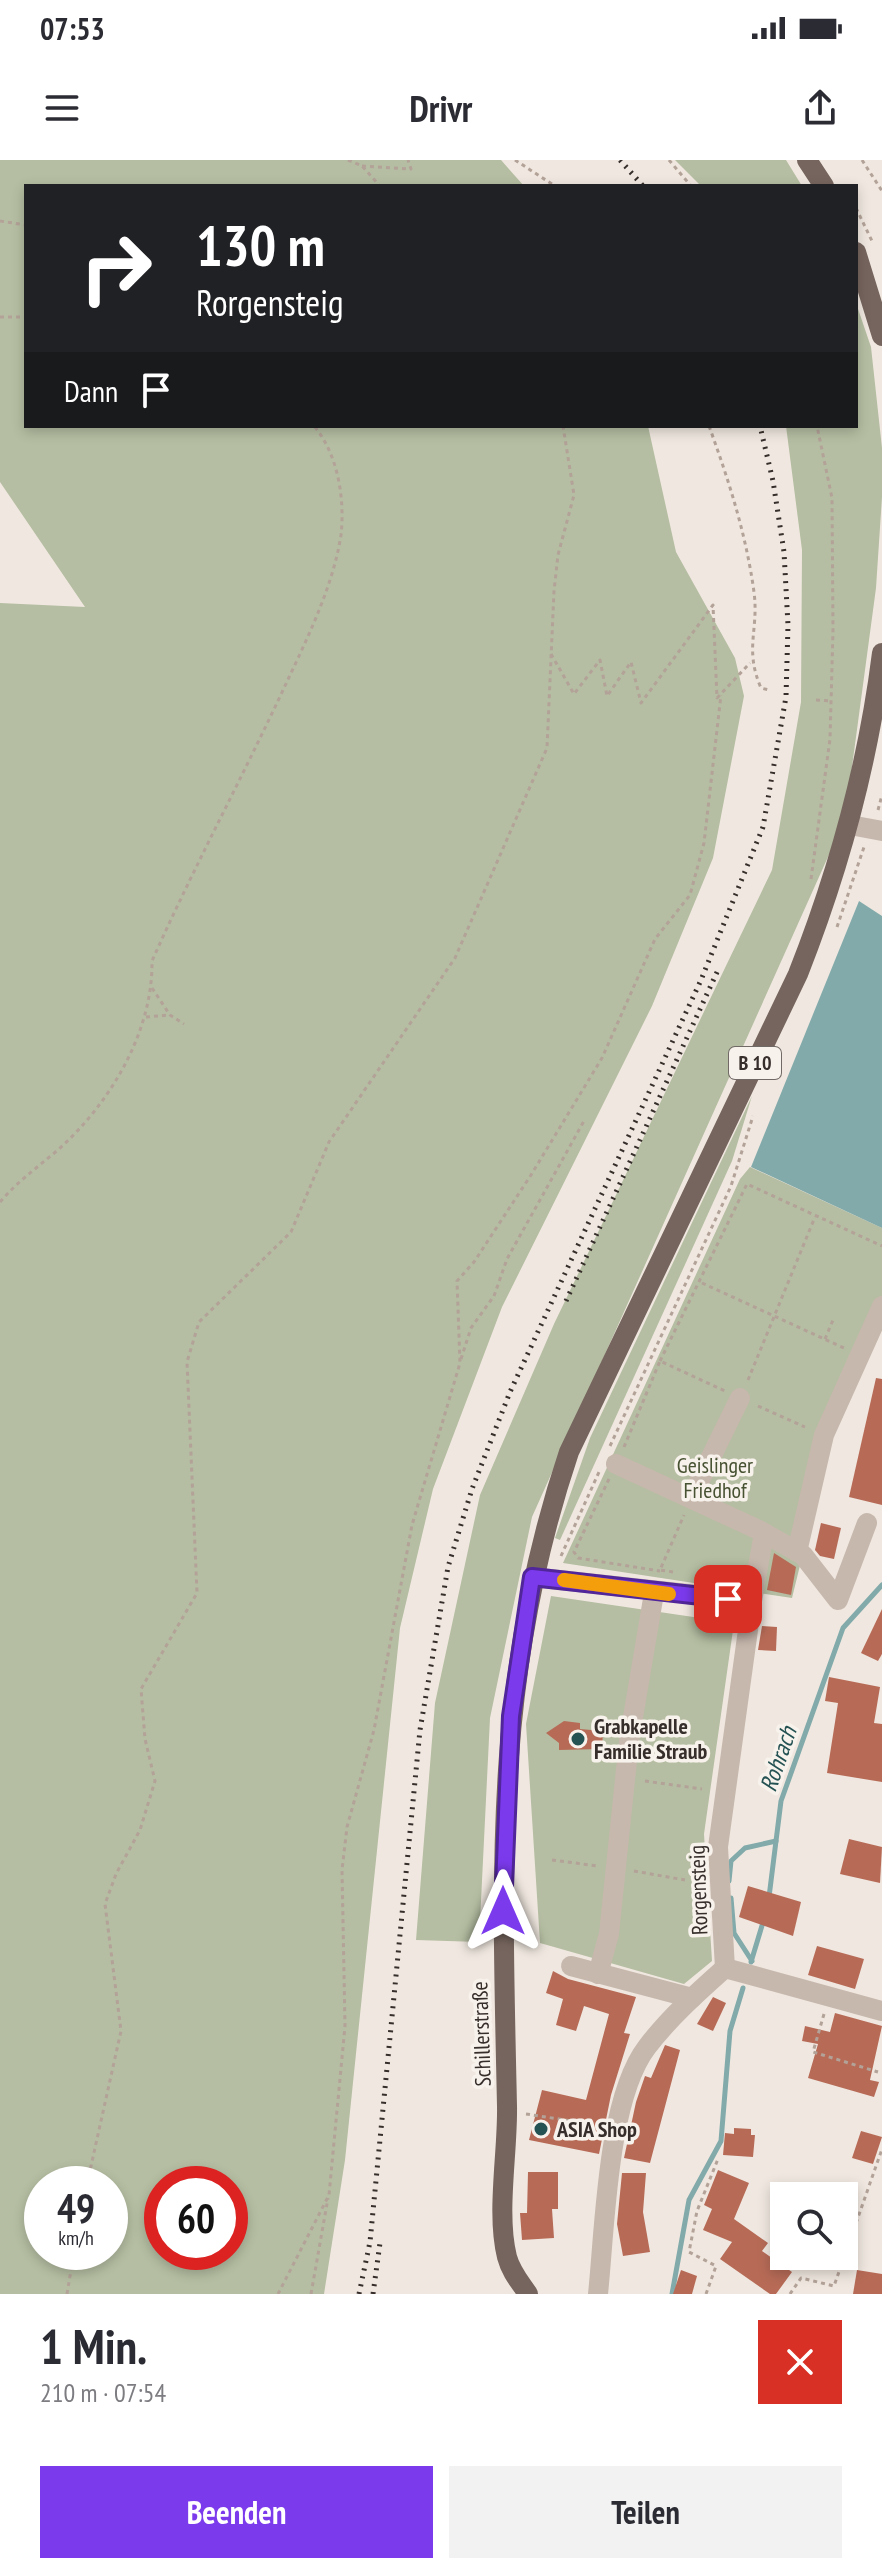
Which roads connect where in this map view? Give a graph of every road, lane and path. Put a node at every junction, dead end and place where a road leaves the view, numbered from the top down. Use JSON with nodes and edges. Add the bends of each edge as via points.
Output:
{"nodes":[{"id":1,"x":348,"y":160,"type":"edge"},
{"id":2,"x":408,"y":160,"type":"edge"},
{"id":3,"x":515,"y":160,"type":"edge"},
{"id":4,"x":669,"y":160,"type":"edge"},
{"id":5,"x":807,"y":160,"type":"edge"},
{"id":6,"x":862,"y":160,"type":"edge"},
{"id":7,"x":362,"y":166,"type":"junction"},
{"id":8,"x":378,"y":184,"type":"edge"},
{"id":9,"x":552,"y":184,"type":"edge"},
{"id":10,"x":689,"y":184,"type":"edge"},
{"id":11,"x":823,"y":184,"type":"edge"},
{"id":12,"x":882,"y":191,"type":"edge"},
{"id":13,"x":0,"y":221,"type":"edge"},
{"id":14,"x":24,"y":225,"type":"edge"},
{"id":15,"x":858,"y":258,"type":"edge"},
{"id":16,"x":0,"y":317,"type":"edge"},
{"id":17,"x":24,"y":317,"type":"edge"},
{"id":18,"x":882,"y":336,"type":"edge"},
{"id":19,"x":316,"y":428,"type":"edge"},
{"id":20,"x":563,"y":428,"type":"edge"},
{"id":21,"x":710,"y":428,"type":"edge"},
{"id":22,"x":817,"y":428,"type":"edge"},
{"id":23,"x":882,"y":653,"type":"edge"},
{"id":24,"x":551,"y":654,"type":"junction"},
{"id":25,"x":750,"y":663,"type":"junction"},
{"id":26,"x":769,"y":690,"type":"dead end"},
{"id":27,"x":721,"y":695,"type":"junction"},
{"id":28,"x":816,"y":700,"type":"dead end"},
{"id":29,"x":832,"y":701,"type":"junction"},
{"id":30,"x":877,"y":790,"type":"dead end"},
{"id":31,"x":867,"y":828,"type":"edge"},
{"id":32,"x":823,"y":911,"type":"junction"},
{"id":33,"x":833,"y":937,"type":"dead end"},
{"id":34,"x":152,"y":988,"type":"junction"},
{"id":35,"x":170,"y":1015,"type":"junction"},
{"id":36,"x":145,"y":1017,"type":"junction"},
{"id":37,"x":184,"y":1024,"type":"dead end"},
{"id":38,"x":753,"y":1114,"type":"dead end"},
{"id":39,"x":584,"y":1121,"type":"dead end"},
{"id":40,"x":0,"y":1202,"type":"edge"},
{"id":41,"x":816,"y":1215,"type":"junction"},
{"id":42,"x":882,"y":1246,"type":"edge"},
{"id":43,"x":702,"y":1283,"type":"junction"},
{"id":44,"x":882,"y":1306,"type":"edge"},
{"id":45,"x":774,"y":1316,"type":"junction"},
{"id":46,"x":833,"y":1320,"type":"dead end"},
{"id":47,"x":825,"y":1339,"type":"junction"},
{"id":48,"x":859,"y":1355,"type":"junction"},
{"id":49,"x":660,"y":1361,"type":"junction"},
{"id":50,"x":460,"y":1363,"type":"junction"},
{"id":51,"x":740,"y":1398,"type":"junction"},
{"id":52,"x":824,"y":1435,"type":"junction"},
{"id":53,"x":609,"y":1460,"type":"junction"},
{"id":54,"x":691,"y":1498,"type":"junction"},
{"id":55,"x":867,"y":1523,"type":"dead end"},
{"id":56,"x":764,"y":1533,"type":"junction"},
{"id":57,"x":797,"y":1552,"type":"junction"},
{"id":58,"x":660,"y":1570,"type":"junction"},
{"id":59,"x":541,"y":1578,"type":"junction"},
{"id":60,"x":654,"y":1593,"type":"junction"},
{"id":61,"x":752,"y":1601,"type":"junction"},
{"id":62,"x":625,"y":1778,"type":"junction"},
{"id":63,"x":702,"y":1789,"type":"dead end"},
{"id":64,"x":571,"y":1966,"type":"dead end"},
{"id":65,"x":725,"y":1968,"type":"junction"},
{"id":66,"x":598,"y":1974,"type":"junction"},
{"id":67,"x":829,"y":1995,"type":"junction"},
{"id":68,"x":692,"y":1998,"type":"junction"},
{"id":69,"x":882,"y":2011,"type":"edge"},
{"id":70,"x":878,"y":2072,"type":"dead end"},
{"id":71,"x":507,"y":2110,"type":"junction"},
{"id":72,"x":617,"y":2128,"type":"junction"},
{"id":73,"x":882,"y":2149,"type":"edge"},
{"id":74,"x":718,"y":2159,"type":"dead end"},
{"id":75,"x":91,"y":2166,"type":"edge"},
{"id":76,"x":329,"y":2195,"type":"junction"},
{"id":77,"x":71,"y":2270,"type":"edge"},
{"id":78,"x":514,"y":2285,"type":"edge"},
{"id":79,"x":67,"y":2294,"type":"edge"},
{"id":80,"x":278,"y":2294,"type":"edge"},
{"id":81,"x":311,"y":2294,"type":"edge"},
{"id":82,"x":528,"y":2294,"type":"edge"},
{"id":83,"x":598,"y":2294,"type":"edge"},
{"id":84,"x":706,"y":2294,"type":"edge"},
{"id":85,"x":790,"y":2294,"type":"edge"}],
"edges":[{"from":1,"to":7,"type":"path"},
{"from":2,"to":7,"type":"path","via":[[411,169]]},
{"from":3,"to":9,"type":"path"},
{"from":4,"to":10,"type":"path"},
{"from":5,"to":11,"type":"main road"},
{"from":6,"to":12,"type":"path"},
{"from":7,"to":8,"type":"path"},
{"from":13,"to":14,"type":"path"},
{"from":15,"to":18,"type":"main road"},
{"from":16,"to":17,"type":"path"},
{"from":19,"to":34,"type":"path","via":[[341,489],[341,535],[294,667],[152,961]]},
{"from":20,"to":24,"type":"path","via":[[574,495],[558,555]]},
{"from":21,"to":25,"type":"path","via":[[738,506],[754,595]]},
{"from":22,"to":29,"type":"path","via":[[832,498]]},
{"from":23,"to":31,"type":"main road","number":"B 10","via":[[869,739]]},
{"from":24,"to":27,"type":"path","via":[[574,694],[600,660],[607,696],[631,662],[641,703],[713,605],[717,698]]},
{"from":24,"to":75,"type":"path","via":[[547,748],[455,958],[329,1142],[291,1232],[199,1322],[187,1362],[197,1593],[141,1689],[155,1781],[140,1830],[105,1904],[121,2031]]},
{"from":25,"to":26,"type":"path","via":[[761,688]]},
{"from":25,"to":27,"type":"path"},
{"from":27,"to":50,"type":"path","via":[[704,843],[690,895],[655,939],[602,1058],[507,1212],[457,1281]]},
{"from":28,"to":29,"type":"path"},
{"from":29,"to":32,"type":"path","via":[[823,810],[809,887]]},
{"from":30,"to":31,"type":"path"},
{"from":31,"to":32,"type":"main road","number":"B 10"},
{"from":31,"to":33,"type":"path"},
{"from":32,"to":59,"type":"main road","number":"B 10","via":[[798,974],[569,1452],[545,1524]]},
{"from":34,"to":35,"type":"path"},
{"from":34,"to":36,"type":"path"},
{"from":35,"to":36,"type":"path"},
{"from":35,"to":37,"type":"path"},
{"from":36,"to":40,"type":"path","via":[[124,1066],[89,1115]]},
{"from":38,"to":53,"type":"path","via":[[731,1186]]},
{"from":39,"to":50,"type":"path","via":[[507,1259],[494,1296],[471,1328]]},
{"from":41,"to":42,"type":"path"},
{"from":41,"to":43,"type":"path","via":[[747,1184]]},
{"from":41,"to":45,"type":"path"},
{"from":43,"to":45,"type":"path"},
{"from":43,"to":49,"type":"path","via":[[693,1289]]},
{"from":44,"to":48,"type":"street"},
{"from":45,"to":47,"type":"path"},
{"from":45,"to":51,"type":"path"},
{"from":46,"to":47,"type":"path"},
{"from":47,"to":48,"type":"path"},
{"from":48,"to":52,"type":"street"},
{"from":49,"to":51,"type":"path"},
{"from":49,"to":53,"type":"path"},
{"from":50,"to":76,"type":"path","via":[[412,1525],[374,1730],[347,1827],[342,1870],[345,2026]]},
{"from":51,"to":52,"type":"path"},
{"from":51,"to":54,"type":"street"},
{"from":52,"to":57,"type":"street"},
{"from":53,"to":54,"type":"street"},
{"from":53,"to":58,"type":"path","via":[[574,1552],[578,1558]]},
{"from":53,"to":59,"type":"path"},
{"from":54,"to":56,"type":"street"},
{"from":54,"to":58,"type":"path"},
{"from":55,"to":57,"type":"street","via":[[838,1600]]},
{"from":56,"to":57,"type":"street"},
{"from":56,"to":61,"type":"street","name":"Rorgensteig"},
{"from":58,"to":60,"type":"path"},
{"from":59,"to":60,"type":"street"},
{"from":59,"to":71,"type":"main road","name":"Schillerstraße","number":"B 10","via":[[519,1649],[505,1784]]},
{"from":60,"to":61,"type":"street"},
{"from":60,"to":62,"type":"street"},
{"from":61,"to":65,"type":"street","name":"Rorgensteig","via":[[718,1847]]},
{"from":62,"to":63,"type":"path"},
{"from":62,"to":66,"type":"street","via":[[609,1934]]},
{"from":64,"to":66,"type":"street"},
{"from":65,"to":67,"type":"street"},
{"from":65,"to":68,"type":"street"},
{"from":66,"to":68,"type":"street"},
{"from":67,"to":69,"type":"street"},
{"from":67,"to":70,"type":"path","via":[[813,2052]]},
{"from":68,"to":72,"type":"street","via":[[647,2047],[631,2077]]},
{"from":71,"to":72,"type":"path"},
{"from":71,"to":78,"type":"main road","name":"Schillerstraße","number":"B 10","via":[[504,2234]]},
{"from":72,"to":83,"type":"street"},
{"from":73,"to":85,"type":"path","via":[[834,2286],[801,2278]]},
{"from":74,"to":84,"type":"path","via":[[697,2211],[689,2252],[716,2266]]},
{"from":76,"to":80,"type":"path"},
{"from":76,"to":81,"type":"path"},
{"from":77,"to":79,"type":"path"},
{"from":78,"to":82,"type":"main road","name":"Schillerstraße","number":"B 10"}]}
